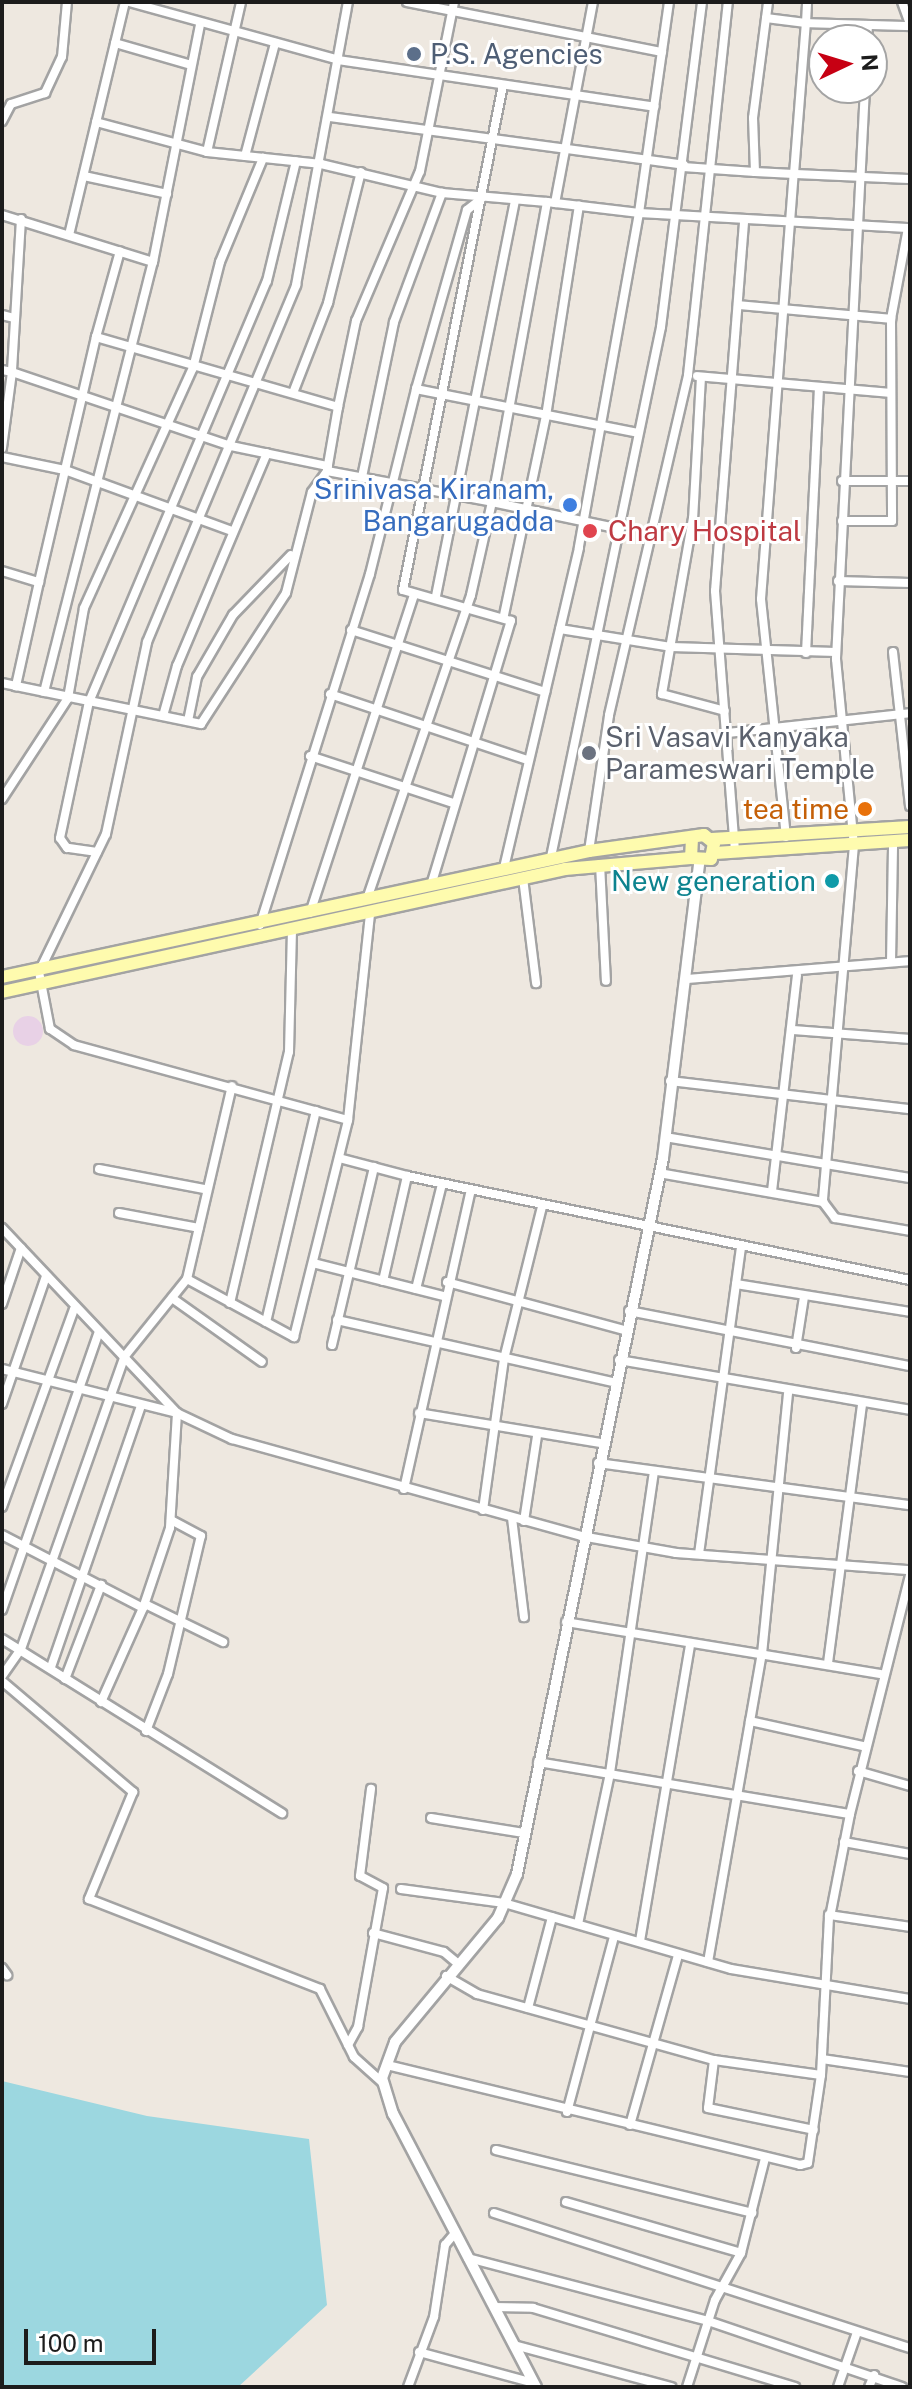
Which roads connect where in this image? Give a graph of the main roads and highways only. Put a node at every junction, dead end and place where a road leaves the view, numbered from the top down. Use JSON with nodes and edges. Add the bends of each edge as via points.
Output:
{"nodes":[{"id":1,"x":910,"y":827,"type":"edge"},
{"id":2,"x":692,"y":838,"type":"junction"},
{"id":3,"x":854,"y":838,"type":"junction"},
{"id":4,"x":712,"y":839,"type":"junction"},
{"id":5,"x":910,"y":840,"type":"edge"},
{"id":6,"x":735,"y":844,"type":"junction"},
{"id":7,"x":715,"y":853,"type":"junction"},
{"id":8,"x":695,"y":860,"type":"junction"},
{"id":9,"x":2,"y":977,"type":"edge"},
{"id":10,"x":2,"y":992,"type":"edge"}],
"edges":[{"from":1,"to":3,"type":"main road"},
{"from":2,"to":4,"type":"main road"},
{"from":2,"to":8,"type":"main road"},
{"from":2,"to":9,"type":"main road","via":[[551,857],[260,926]]},
{"from":3,"to":5,"type":"main road"},
{"from":3,"to":6,"type":"main road"},
{"from":3,"to":6,"type":"main road"},
{"from":4,"to":6,"type":"main road"},
{"from":4,"to":7,"type":"main road"},
{"from":6,"to":7,"type":"main road"},
{"from":7,"to":8,"type":"main road"},
{"from":8,"to":10,"type":"main road","via":[[600,864],[523,878],[292,933]]}]}
